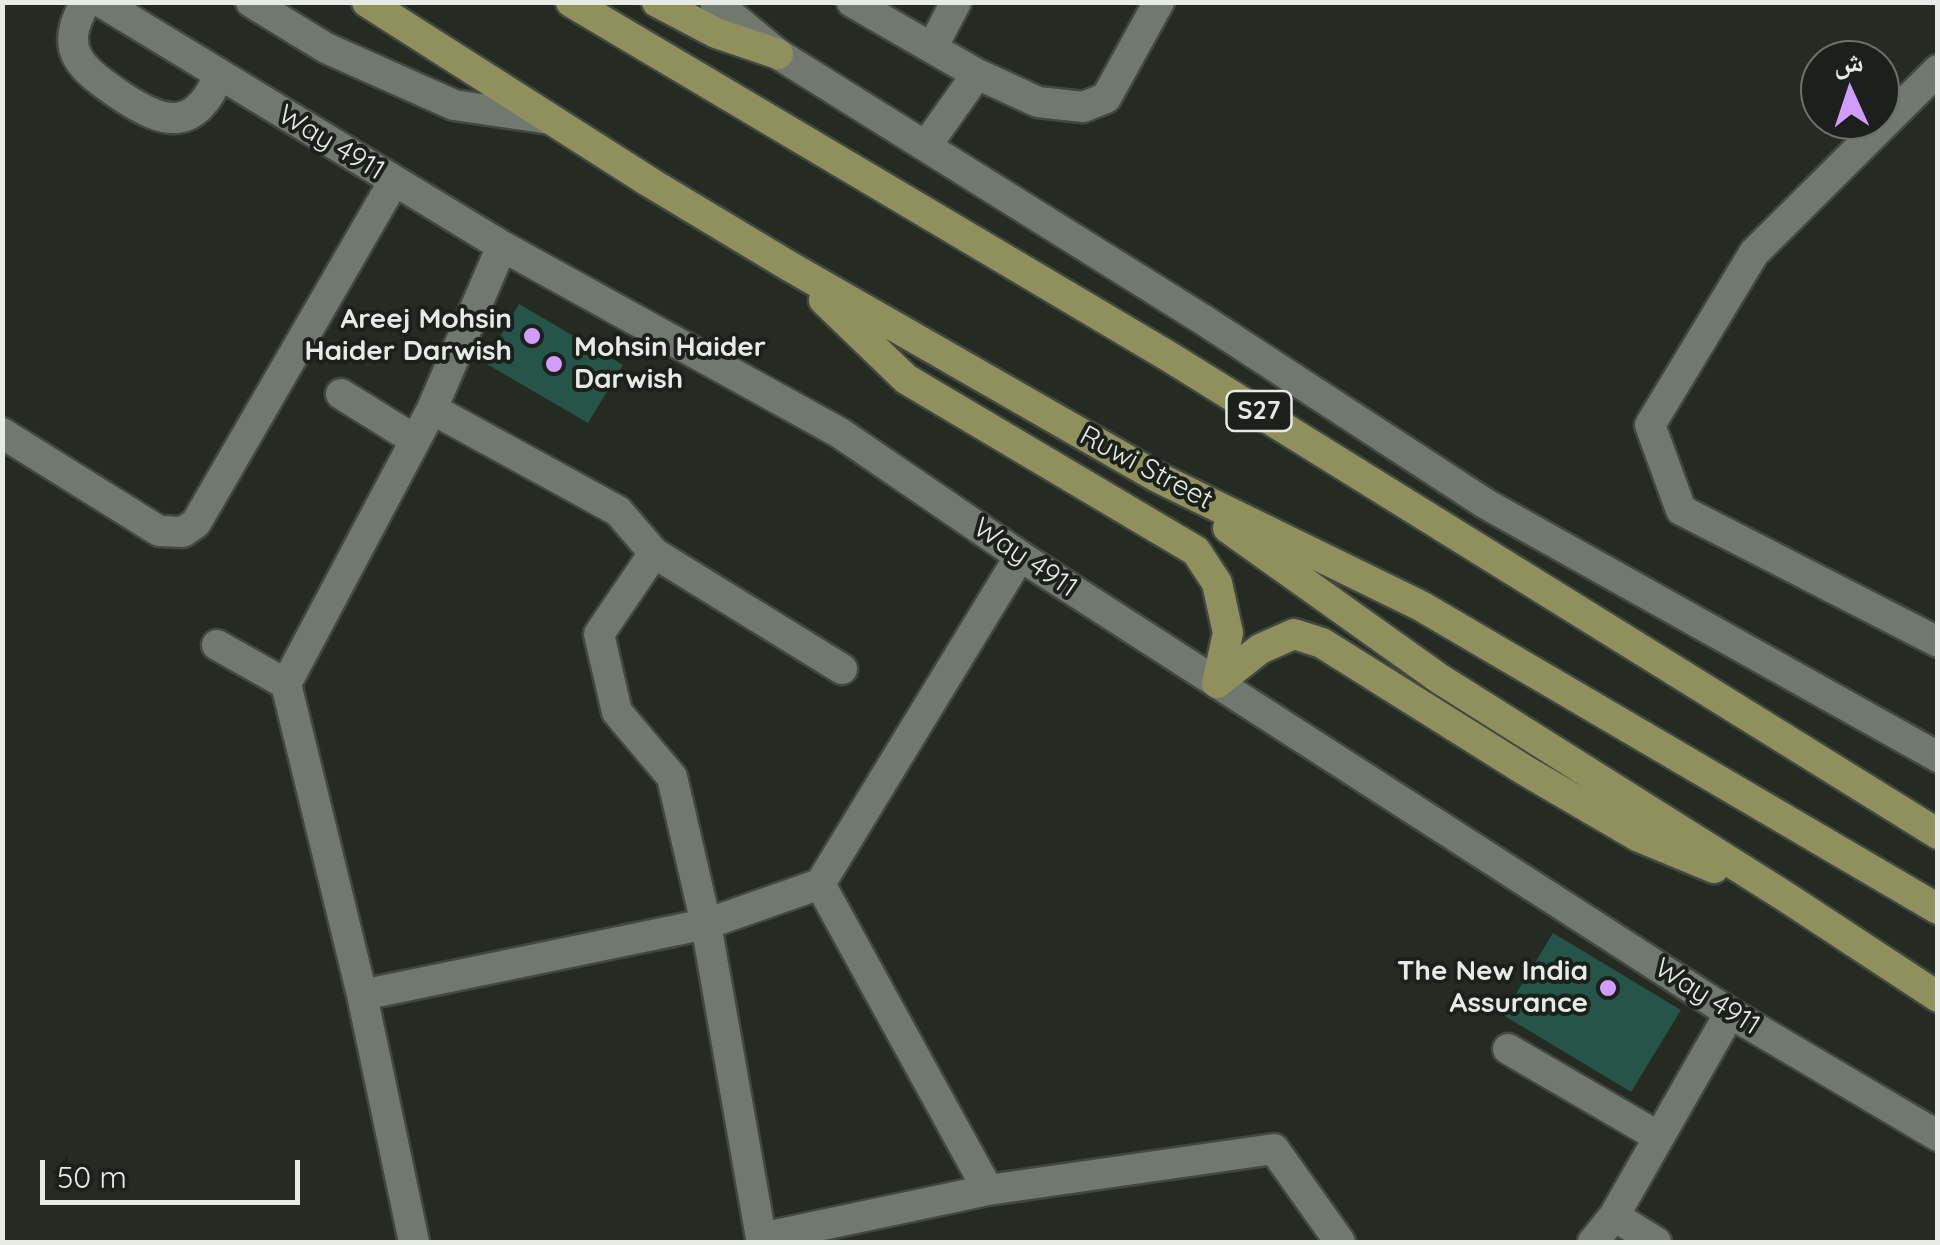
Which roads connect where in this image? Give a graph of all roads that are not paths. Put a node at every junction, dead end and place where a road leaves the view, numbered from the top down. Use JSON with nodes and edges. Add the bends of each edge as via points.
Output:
{"nodes":[{"id":1,"x":86,"y":2,"type":"edge"},
{"id":2,"x":101,"y":2,"type":"edge"},
{"id":3,"x":252,"y":2,"type":"edge"},
{"id":4,"x":367,"y":2,"type":"edge"},
{"id":5,"x":572,"y":2,"type":"edge"},
{"id":6,"x":657,"y":2,"type":"edge"},
{"id":7,"x":715,"y":2,"type":"edge"},
{"id":8,"x":852,"y":2,"type":"edge"},
{"id":9,"x":956,"y":2,"type":"edge"},
{"id":10,"x":1159,"y":2,"type":"edge"},
{"id":11,"x":932,"y":48,"type":"junction"},
{"id":12,"x":778,"y":54,"type":"junction"},
{"id":13,"x":1938,"y":70,"type":"edge"},
{"id":14,"x":977,"y":74,"type":"junction"},
{"id":15,"x":219,"y":75,"type":"junction"},
{"id":16,"x":550,"y":118,"type":"junction"},
{"id":17,"x":926,"y":146,"type":"junction"},
{"id":18,"x":394,"y":181,"type":"junction"},
{"id":19,"x":502,"y":246,"type":"junction"},
{"id":20,"x":789,"y":266,"type":"junction"},
{"id":21,"x":341,"y":394,"type":"dead end"},
{"id":22,"x":432,"y":409,"type":"junction"},
{"id":23,"x":2,"y":434,"type":"edge"},
{"id":24,"x":416,"y":440,"type":"junction"},
{"id":25,"x":1157,"y":477,"type":"junction"},
{"id":26,"x":654,"y":553,"type":"junction"},
{"id":27,"x":1020,"y":556,"type":"junction"},
{"id":28,"x":1938,"y":642,"type":"edge"},
{"id":29,"x":217,"y":645,"type":"dead end"},
{"id":30,"x":842,"y":669,"type":"dead end"},
{"id":31,"x":286,"y":684,"type":"junction"},
{"id":32,"x":1217,"y":684,"type":"junction"},
{"id":33,"x":1938,"y":757,"type":"edge"},
{"id":34,"x":1938,"y":834,"type":"edge"},
{"id":35,"x":820,"y":884,"type":"junction"},
{"id":36,"x":1786,"y":897,"type":"junction"},
{"id":37,"x":1938,"y":909,"type":"edge"},
{"id":38,"x":706,"y":924,"type":"junction"},
{"id":39,"x":362,"y":995,"type":"junction"},
{"id":40,"x":1938,"y":997,"type":"edge"},
{"id":41,"x":1730,"y":1013,"type":"junction"},
{"id":42,"x":1508,"y":1050,"type":"dead end"},
{"id":43,"x":1938,"y":1136,"type":"edge"},
{"id":44,"x":1659,"y":1137,"type":"junction"},
{"id":45,"x":988,"y":1190,"type":"junction"},
{"id":46,"x":1614,"y":1216,"type":"junction"},
{"id":47,"x":763,"y":1240,"type":"edge"},
{"id":48,"x":414,"y":1242,"type":"edge"},
{"id":49,"x":1340,"y":1242,"type":"edge"},
{"id":50,"x":1594,"y":1242,"type":"edge"},
{"id":51,"x":1656,"y":1242,"type":"edge"}],
"edges":[{"from":1,"to":15,"type":"street","via":[[72,38],[85,71],[158,118],[178,120],[197,110]]},
{"from":2,"to":15,"type":"street","name":"Way 4911"},
{"from":3,"to":16,"type":"street","via":[[326,48],[454,105]]},
{"from":4,"to":16,"type":"main road","name":"Ruwi Street"},
{"from":5,"to":34,"type":"main road","number":"S27","via":[[1168,356]]},
{"from":6,"to":12,"type":"main road"},
{"from":7,"to":12,"type":"street"},
{"from":8,"to":11,"type":"street"},
{"from":9,"to":11,"type":"street"},
{"from":10,"to":14,"type":"street","via":[[1106,98],[1083,107],[1038,102]]},
{"from":11,"to":14,"type":"street"},
{"from":12,"to":17,"type":"street"},
{"from":13,"to":28,"type":"street","via":[[1754,253],[1650,425],[1680,510]]},
{"from":14,"to":17,"type":"street"},
{"from":15,"to":18,"type":"street","name":"Way 4911"},
{"from":16,"to":20,"type":"main road","name":"Ruwi Street"},
{"from":17,"to":33,"type":"street","via":[[1486,504]]},
{"from":18,"to":19,"type":"street","name":"Way 4911"},
{"from":18,"to":23,"type":"street","via":[[196,523],[183,532],[159,531]]},
{"from":19,"to":22,"type":"street"},
{"from":19,"to":27,"type":"street","name":"Way 4911","via":[[840,433]]},
{"from":20,"to":25,"type":"main road","name":"Ruwi Street"},
{"from":20,"to":32,"type":"main road","via":[[906,378],[1196,551],[1216,582],[1228,633]]},
{"from":21,"to":24,"type":"street"},
{"from":22,"to":24,"type":"street"},
{"from":22,"to":26,"type":"street","via":[[618,511]]},
{"from":24,"to":31,"type":"street"},
{"from":25,"to":36,"type":"main road","via":[[1440,679]]},
{"from":25,"to":37,"type":"main road","name":"Ruwi Street","via":[[1421,606]]},
{"from":26,"to":30,"type":"street"},
{"from":26,"to":38,"type":"street","via":[[600,634],[617,712],[672,776]]},
{"from":27,"to":32,"type":"street","name":"Way 4911"},
{"from":27,"to":35,"type":"street"},
{"from":29,"to":31,"type":"street"},
{"from":31,"to":39,"type":"street"},
{"from":32,"to":36,"type":"main road","via":[[1260,650],[1294,634],[1322,643],[1639,837]]},
{"from":32,"to":41,"type":"street","name":"Way 4911"},
{"from":35,"to":38,"type":"street"},
{"from":35,"to":45,"type":"street"},
{"from":36,"to":40,"type":"main road"},
{"from":38,"to":39,"type":"street"},
{"from":38,"to":47,"type":"street"},
{"from":39,"to":48,"type":"street"},
{"from":41,"to":43,"type":"street","name":"Way 4911"},
{"from":41,"to":44,"type":"street"},
{"from":42,"to":44,"type":"street"},
{"from":44,"to":46,"type":"street"},
{"from":45,"to":47,"type":"street"},
{"from":45,"to":49,"type":"street","via":[[1274,1149]]},
{"from":46,"to":50,"type":"street"},
{"from":46,"to":51,"type":"street"}]}
